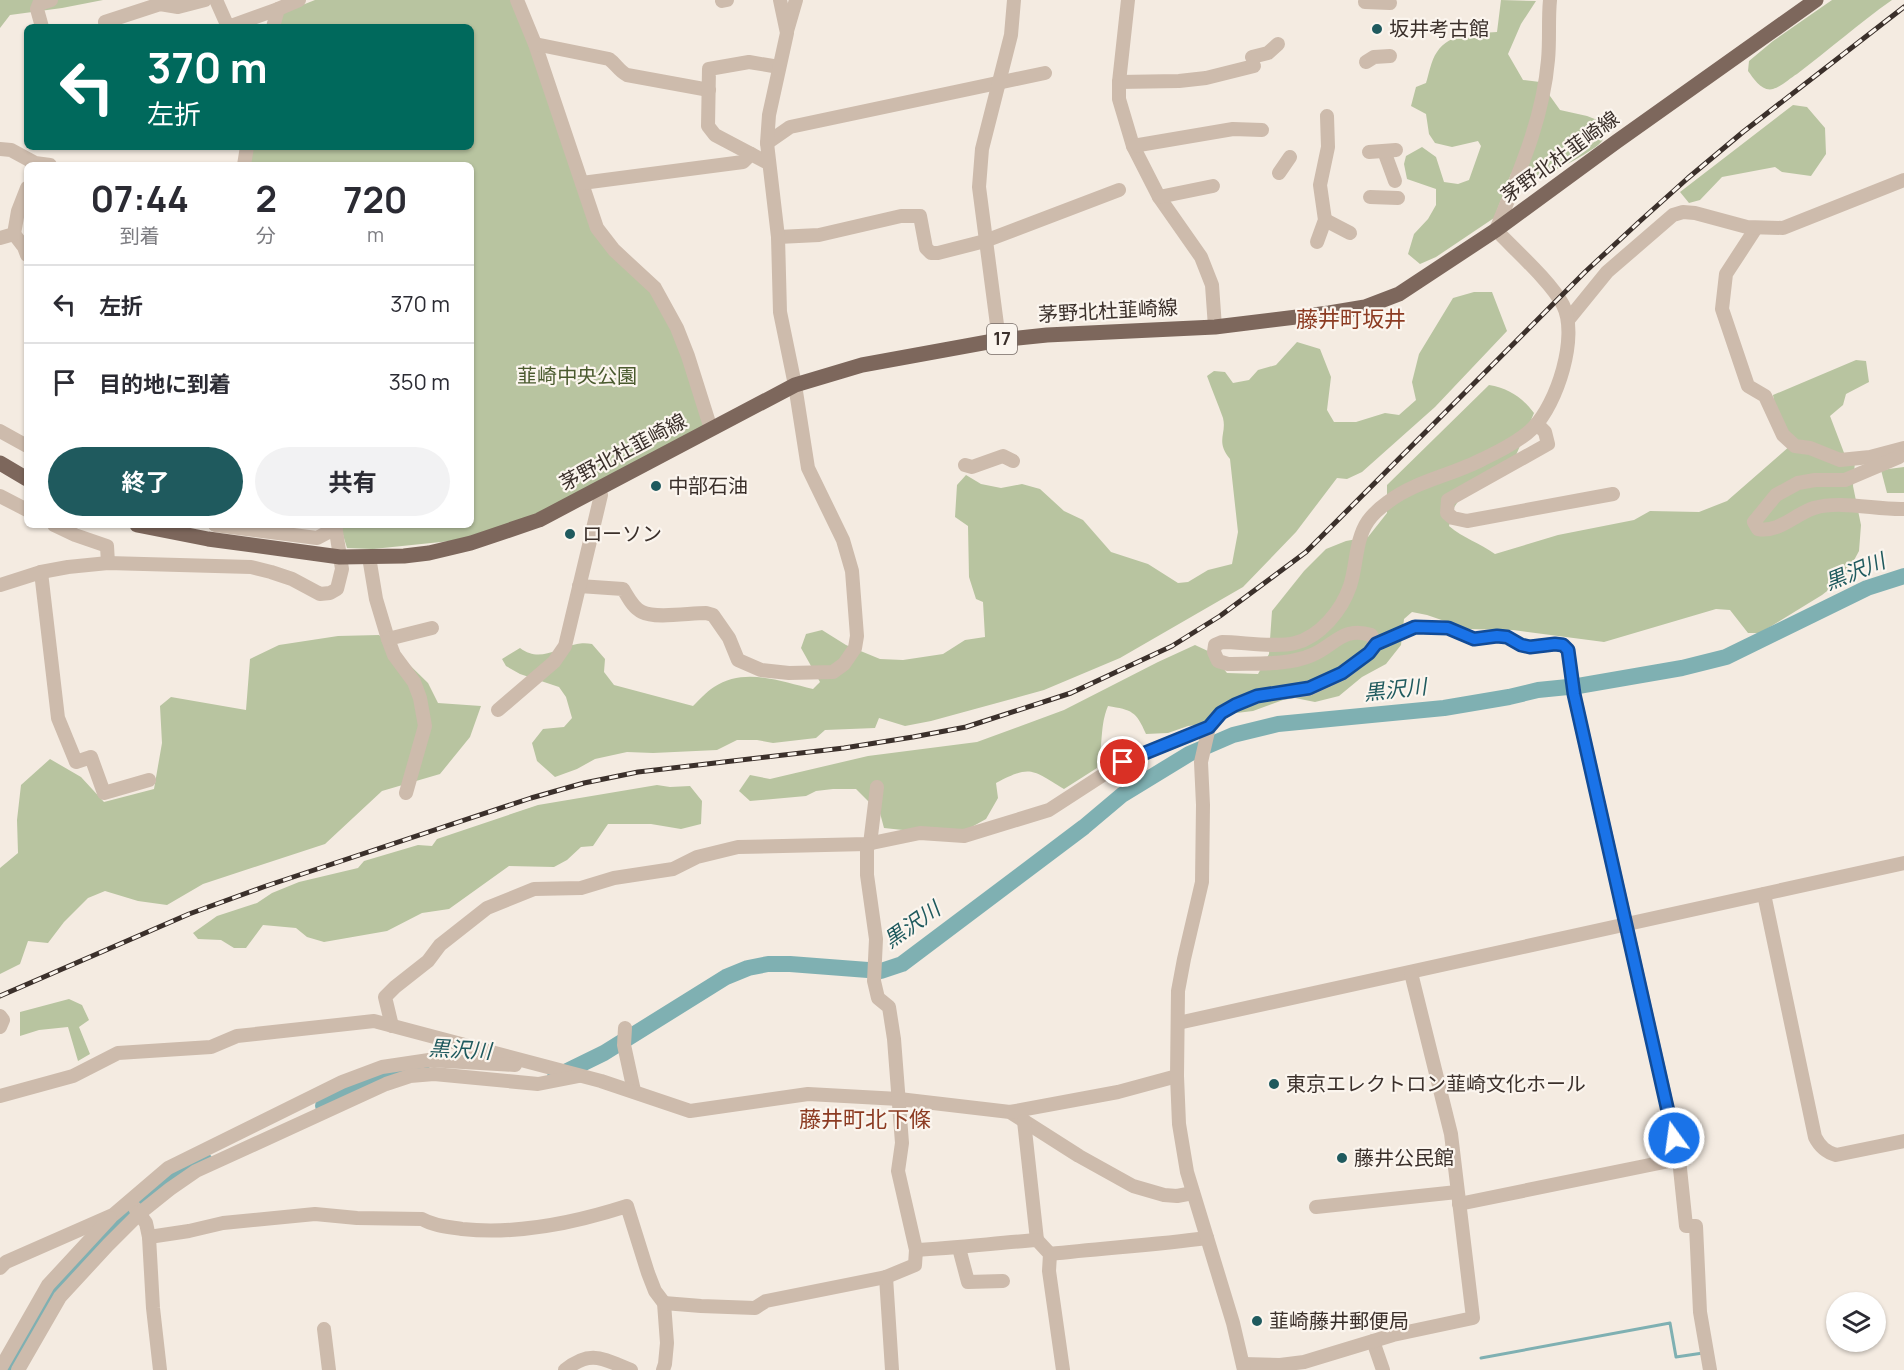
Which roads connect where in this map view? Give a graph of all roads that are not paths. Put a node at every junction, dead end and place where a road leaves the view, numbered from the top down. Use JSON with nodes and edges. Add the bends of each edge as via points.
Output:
{"nodes":[{"id":1,"x":51,"y":0,"type":"edge"},
{"id":2,"x":205,"y":0,"type":"edge"},
{"id":3,"x":216,"y":0,"type":"edge"},
{"id":4,"x":299,"y":0,"type":"edge"},
{"id":5,"x":517,"y":0,"type":"edge"},
{"id":6,"x":727,"y":0,"type":"edge"},
{"id":7,"x":780,"y":0,"type":"edge"},
{"id":8,"x":796,"y":0,"type":"edge"},
{"id":9,"x":1014,"y":0,"type":"edge"},
{"id":10,"x":1128,"y":0,"type":"edge"},
{"id":11,"x":1550,"y":0,"type":"edge"},
{"id":12,"x":1816,"y":0,"type":"edge"},
{"id":13,"x":722,"y":1,"type":"edge"},
{"id":14,"x":1365,"y":2,"type":"dead end"},
{"id":15,"x":1390,"y":3,"type":"dead end"},
{"id":16,"x":273,"y":18,"type":"edge"},
{"id":17,"x":105,"y":22,"type":"dead end"},
{"id":18,"x":41,"y":24,"type":"edge"},
{"id":19,"x":227,"y":24,"type":"edge"},
{"id":20,"x":243,"y":24,"type":"edge"},
{"id":21,"x":787,"y":33,"type":"junction"},
{"id":22,"x":535,"y":44,"type":"junction"},
{"id":23,"x":1278,"y":44,"type":"dead end"},
{"id":24,"x":1390,"y":56,"type":"dead end"},
{"id":25,"x":1366,"y":62,"type":"dead end"},
{"id":26,"x":779,"y":67,"type":"junction"},
{"id":27,"x":1045,"y":73,"type":"dead end"},
{"id":28,"x":1000,"y":82,"type":"junction"},
{"id":29,"x":1119,"y":82,"type":"junction"},
{"id":30,"x":709,"y":90,"type":"junction"},
{"id":31,"x":1327,"y":116,"type":"dead end"},
{"id":32,"x":1262,"y":130,"type":"dead end"},
{"id":33,"x":767,"y":143,"type":"junction"},
{"id":34,"x":1133,"y":146,"type":"junction"},
{"id":35,"x":0,"y":148,"type":"edge"},
{"id":36,"x":1369,"y":152,"type":"dead end"},
{"id":37,"x":751,"y":154,"type":"junction"},
{"id":38,"x":1290,"y":157,"type":"dead end"},
{"id":39,"x":32,"y":162,"type":"edge"},
{"id":40,"x":768,"y":163,"type":"junction"},
{"id":41,"x":1279,"y":173,"type":"dead end"},
{"id":42,"x":1904,"y":180,"type":"edge"},
{"id":43,"x":1395,"y":181,"type":"dead end"},
{"id":44,"x":582,"y":183,"type":"junction"},
{"id":45,"x":1212,"y":186,"type":"dead end"},
{"id":46,"x":1119,"y":190,"type":"dead end"},
{"id":47,"x":24,"y":196,"type":"edge"},
{"id":48,"x":1159,"y":197,"type":"junction"},
{"id":49,"x":1370,"y":197,"type":"dead end"},
{"id":50,"x":1398,"y":198,"type":"dead end"},
{"id":51,"x":1326,"y":220,"type":"junction"},
{"id":52,"x":1756,"y":228,"type":"junction"},
{"id":53,"x":1496,"y":230,"type":"junction"},
{"id":54,"x":1350,"y":233,"type":"dead end"},
{"id":55,"x":7,"y":236,"type":"edge"},
{"id":56,"x":778,"y":237,"type":"junction"},
{"id":57,"x":985,"y":241,"type":"junction"},
{"id":58,"x":1317,"y":242,"type":"dead end"},
{"id":59,"x":24,"y":247,"type":"edge"},
{"id":60,"x":1568,"y":320,"type":"junction"},
{"id":61,"x":1215,"y":327,"type":"junction"},
{"id":62,"x":999,"y":340,"type":"junction"},
{"id":63,"x":795,"y":385,"type":"junction"},
{"id":64,"x":1537,"y":424,"type":"junction"},
{"id":65,"x":711,"y":429,"type":"junction"},
{"id":66,"x":0,"y":431,"type":"edge"},
{"id":67,"x":24,"y":444,"type":"edge"},
{"id":68,"x":1904,"y":448,"type":"edge"},
{"id":69,"x":1904,"y":456,"type":"edge"},
{"id":70,"x":1013,"y":461,"type":"dead end"},
{"id":71,"x":0,"y":463,"type":"edge"},
{"id":72,"x":965,"y":465,"type":"dead end"},
{"id":73,"x":24,"y":477,"type":"edge"},
{"id":74,"x":598,"y":490,"type":"junction"},
{"id":75,"x":1613,"y":494,"type":"dead end"},
{"id":76,"x":0,"y":496,"type":"edge"},
{"id":77,"x":24,"y":508,"type":"edge"},
{"id":78,"x":1904,"y":509,"type":"edge"},
{"id":79,"x":60,"y":528,"type":"edge"},
{"id":80,"x":152,"y":528,"type":"edge"},
{"id":81,"x":239,"y":528,"type":"edge"},
{"id":82,"x":333,"y":528,"type":"edge"},
{"id":83,"x":335,"y":528,"type":"edge"},
{"id":84,"x":340,"y":557,"type":"junction"},
{"id":85,"x":369,"y":557,"type":"junction"},
{"id":86,"x":108,"y":563,"type":"junction"},
{"id":87,"x":41,"y":572,"type":"junction"},
{"id":88,"x":0,"y":585,"type":"edge"},
{"id":89,"x":579,"y":586,"type":"junction"},
{"id":90,"x":432,"y":628,"type":"dead end"},
{"id":91,"x":388,"y":639,"type":"junction"},
{"id":92,"x":1376,"y":644,"type":"junction"},
{"id":93,"x":498,"y":710,"type":"dead end"},
{"id":94,"x":1207,"y":733,"type":"junction"},
{"id":95,"x":149,"y":780,"type":"dead end"},
{"id":96,"x":877,"y":787,"type":"dead end"},
{"id":97,"x":406,"y":793,"type":"dead end"},
{"id":98,"x":868,"y":844,"type":"junction"},
{"id":99,"x":1904,"y":863,"type":"edge"},
{"id":100,"x":1764,"y":894,"type":"junction"},
{"id":101,"x":1626,"y":924,"type":"junction"},
{"id":102,"x":1411,"y":973,"type":"junction"},
{"id":103,"x":0,"y":1016,"type":"edge"},
{"id":104,"x":1178,"y":1023,"type":"junction"},
{"id":105,"x":392,"y":1026,"type":"junction"},
{"id":106,"x":0,"y":1028,"type":"edge"},
{"id":107,"x":624,"y":1036,"type":"dead end"},
{"id":108,"x":534,"y":1063,"type":"junction"},
{"id":109,"x":579,"y":1075,"type":"junction"},
{"id":110,"x":1177,"y":1076,"type":"junction"},
{"id":111,"x":634,"y":1091,"type":"junction"},
{"id":112,"x":0,"y":1096,"type":"edge"},
{"id":113,"x":898,"y":1099,"type":"junction"},
{"id":114,"x":1010,"y":1112,"type":"junction"},
{"id":115,"x":1024,"y":1121,"type":"junction"},
{"id":116,"x":1904,"y":1141,"type":"edge"},
{"id":117,"x":234,"y":1146,"type":"junction"},
{"id":118,"x":1679,"y":1159,"type":"junction"},
{"id":119,"x":1193,"y":1193,"type":"junction"},
{"id":120,"x":1458,"y":1198,"type":"junction"},
{"id":121,"x":1316,"y":1206,"type":"dead end"},
{"id":122,"x":134,"y":1208,"type":"junction"},
{"id":123,"x":113,"y":1215,"type":"junction"},
{"id":124,"x":149,"y":1237,"type":"junction"},
{"id":125,"x":1207,"y":1238,"type":"junction"},
{"id":126,"x":1037,"y":1240,"type":"junction"},
{"id":127,"x":959,"y":1248,"type":"junction"},
{"id":128,"x":916,"y":1250,"type":"junction"},
{"id":129,"x":1050,"y":1254,"type":"junction"},
{"id":130,"x":72,"y":1259,"type":"junction"},
{"id":131,"x":0,"y":1268,"type":"edge"},
{"id":132,"x":84,"y":1270,"type":"junction"},
{"id":133,"x":886,"y":1277,"type":"junction"},
{"id":134,"x":1003,"y":1281,"type":"dead end"},
{"id":135,"x":664,"y":1303,"type":"junction"},
{"id":136,"x":36,"y":1325,"type":"junction"},
{"id":137,"x":324,"y":1329,"type":"dead end"},
{"id":138,"x":1373,"y":1341,"type":"junction"},
{"id":139,"x":1244,"y":1367,"type":"edge"},
{"id":140,"x":0,"y":1369,"type":"edge"},
{"id":141,"x":18,"y":1370,"type":"edge"},
{"id":142,"x":160,"y":1370,"type":"edge"},
{"id":143,"x":329,"y":1370,"type":"edge"},
{"id":144,"x":565,"y":1370,"type":"edge"},
{"id":145,"x":631,"y":1370,"type":"edge"},
{"id":146,"x":663,"y":1370,"type":"edge"},
{"id":147,"x":892,"y":1370,"type":"edge"},
{"id":148,"x":1063,"y":1370,"type":"edge"},
{"id":149,"x":1383,"y":1370,"type":"edge"},
{"id":150,"x":1710,"y":1370,"type":"edge"}],
"edges":[{"from":1,"to":18,"type":"street","via":[[39,4]]},
{"from":2,"to":17,"type":"street","via":[[178,7],[160,4]]},
{"from":3,"to":19,"type":"street"},
{"from":4,"to":16,"type":"street"},
{"from":5,"to":22,"type":"street"},
{"from":6,"to":13,"type":"street"},
{"from":7,"to":21,"type":"street"},
{"from":8,"to":21,"type":"street"},
{"from":9,"to":28,"type":"street"},
{"from":10,"to":29,"type":"street"},
{"from":11,"to":53,"type":"street","via":[[1548,60],[1536,126]]},
{"from":12,"to":53,"type":"main road","name":"茅野北杜韮崎線","number":"17"},
{"from":14,"to":15,"type":"street"},
{"from":16,"to":20,"type":"street"},
{"from":21,"to":26,"type":"street"},
{"from":22,"to":30,"type":"street","via":[[609,59],[627,75]]},
{"from":22,"to":44,"type":"street"},
{"from":23,"to":29,"type":"street","via":[[1253,61],[1206,78]]},
{"from":24,"to":25,"type":"street"},
{"from":26,"to":30,"type":"street","via":[[750,63],[709,69]]},
{"from":26,"to":33,"type":"street"},
{"from":27,"to":28,"type":"street"},
{"from":28,"to":33,"type":"street","via":[[790,127]]},
{"from":28,"to":57,"type":"street","via":[[982,149],[980,187]]},
{"from":29,"to":34,"type":"street","via":[[1119,99]]},
{"from":30,"to":37,"type":"street","via":[[708,126],[715,135]]},
{"from":31,"to":51,"type":"street","via":[[1328,147],[1320,185]]},
{"from":32,"to":34,"type":"street","via":[[1233,129]]},
{"from":33,"to":40,"type":"street"},
{"from":34,"to":48,"type":"street"},
{"from":35,"to":39,"type":"street"},
{"from":36,"to":43,"type":"street","via":[[1390,150]]},
{"from":37,"to":40,"type":"street"},
{"from":37,"to":44,"type":"street","via":[[743,162]]},
{"from":38,"to":41,"type":"street"},
{"from":40,"to":56,"type":"street"},
{"from":42,"to":52,"type":"street","via":[[1783,228]]},
{"from":44,"to":65,"type":"street","via":[[597,228],[614,250],[655,288],[677,328]]},
{"from":45,"to":48,"type":"street"},
{"from":46,"to":57,"type":"street"},
{"from":47,"to":55,"type":"street"},
{"from":48,"to":61,"type":"street","via":[[1201,257],[1212,285]]},
{"from":49,"to":50,"type":"street"},
{"from":51,"to":54,"type":"street"},
{"from":51,"to":58,"type":"street"},
{"from":52,"to":60,"type":"street","via":[[1695,213],[1673,215],[1607,272]]},
{"from":52,"to":68,"type":"street","via":[[1726,274],[1722,309],[1748,386],[1765,396],[1783,435],[1795,446],[1840,460]]},
{"from":53,"to":60,"type":"street","via":[[1563,305]]},
{"from":53,"to":61,"type":"main road","name":"茅野北杜韮崎線","number":"17","via":[[1382,302],[1329,313]]},
{"from":55,"to":59,"type":"street"},
{"from":56,"to":57,"type":"street","via":[[819,235],[901,216],[920,216],[926,248],[931,253]]},
{"from":56,"to":63,"type":"street","via":[[780,312]]},
{"from":57,"to":62,"type":"street"},
{"from":60,"to":64,"type":"street","via":[[1570,333],[1562,370],[1549,406]]},
{"from":61,"to":62,"type":"main road","name":"茅野北杜韮崎線","number":"17"},
{"from":62,"to":63,"type":"main road","name":"茅野北杜韮崎線","number":"17","via":[[862,365]]},
{"from":63,"to":65,"type":"main road","name":"茅野北杜韮崎線","number":"17"},
{"from":63,"to":89,"type":"street","via":[[808,468],[843,540],[852,571],[857,636],[855,648],[844,664],[833,672],[761,670],[738,660],[713,615],[642,613],[623,589]]},
{"from":64,"to":75,"type":"street","via":[[1545,432],[1548,444],[1448,500],[1447,513],[1467,521]]},
{"from":64,"to":92,"type":"street","via":[[1482,460],[1408,489],[1375,514],[1361,535],[1349,587],[1337,611],[1308,638],[1287,644],[1222,642],[1215,645],[1214,652],[1218,661],[1228,664],[1278,662],[1312,655],[1342,635],[1355,632],[1371,635]]},
{"from":65,"to":74,"type":"main road","name":"茅野北杜韮崎線","number":"17"},
{"from":66,"to":67,"type":"street"},
{"from":69,"to":78,"type":"street","via":[[1845,480],[1798,483],[1776,495],[1754,522],[1758,529],[1769,531],[1815,508]]},
{"from":70,"to":72,"type":"street","via":[[1003,456],[972,467]]},
{"from":71,"to":73,"type":"main road"},
{"from":74,"to":85,"type":"main road","name":"茅野北杜韮崎線","number":"17","via":[[539,520],[471,543],[412,555]]},
{"from":74,"to":89,"type":"street","via":[[601,495]]},
{"from":76,"to":77,"type":"street"},
{"from":79,"to":86,"type":"street","via":[[107,546]]},
{"from":80,"to":84,"type":"main road","name":"茅野北杜韮崎線","number":"17"},
{"from":81,"to":82,"type":"street","via":[[317,538]]},
{"from":83,"to":84,"type":"street"},
{"from":84,"to":85,"type":"main road","name":"茅野北杜韮崎線","number":"17"},
{"from":84,"to":86,"type":"street","via":[[342,569],[337,589],[330,594],[320,594],[292,579],[251,567]]},
{"from":85,"to":91,"type":"street"},
{"from":86,"to":87,"type":"street"},
{"from":87,"to":88,"type":"street"},
{"from":87,"to":95,"type":"street","via":[[58,718],[76,762],[91,757],[104,793]]},
{"from":89,"to":93,"type":"street","via":[[560,654]]},
{"from":90,"to":91,"type":"street"},
{"from":91,"to":97,"type":"street","via":[[394,655],[414,682],[425,726]]},
{"from":92,"to":94,"type":"street","via":[[1342,673],[1309,688],[1257,696],[1235,705],[1221,713]]},
{"from":92,"to":101,"type":"street","via":[[1415,627],[1448,628],[1474,639],[1507,637],[1530,647],[1555,644],[1568,650]]},
{"from":94,"to":98,"type":"street","via":[[1123,762],[1049,810],[1032,816],[964,836],[920,833]]},
{"from":94,"to":104,"type":"street","via":[[1203,755],[1202,882],[1178,991]]},
{"from":96,"to":98,"type":"street"},
{"from":98,"to":105,"type":"street","via":[[738,847],[697,857],[673,869],[581,888],[534,889],[499,902],[440,945],[428,961],[385,997]]},
{"from":98,"to":113,"type":"street","via":[[867,875],[876,939],[874,981],[878,998],[889,1007]]},
{"from":99,"to":100,"type":"street"},
{"from":100,"to":101,"type":"street"},
{"from":100,"to":116,"type":"street","via":[[1818,1144],[1836,1155]]},
{"from":101,"to":102,"type":"street"},
{"from":101,"to":118,"type":"street"},
{"from":102,"to":104,"type":"street"},
{"from":102,"to":120,"type":"street","via":[[1448,1117]]},
{"from":103,"to":106,"type":"street"},
{"from":104,"to":110,"type":"street"},
{"from":105,"to":108,"type":"street"},
{"from":105,"to":112,"type":"street","via":[[374,1021],[237,1036],[211,1047],[118,1053],[73,1076]]},
{"from":107,"to":111,"type":"street"},
{"from":108,"to":109,"type":"street"},
{"from":108,"to":117,"type":"street","via":[[397,1063],[342,1082]]},
{"from":109,"to":111,"type":"street"},
{"from":109,"to":117,"type":"street","via":[[538,1084],[434,1074],[410,1076]]},
{"from":110,"to":114,"type":"street","via":[[1118,1092]]},
{"from":110,"to":119,"type":"street","via":[[1179,1124]]},
{"from":111,"to":113,"type":"street","via":[[690,1111],[808,1094]]},
{"from":113,"to":114,"type":"street"},
{"from":113,"to":128,"type":"street","via":[[902,1143],[898,1171]]},
{"from":114,"to":115,"type":"street"},
{"from":115,"to":119,"type":"street","via":[[1133,1186],[1164,1195]]},
{"from":115,"to":126,"type":"street"},
{"from":117,"to":122,"type":"street","via":[[168,1168]]},
{"from":118,"to":120,"type":"street"},
{"from":118,"to":150,"type":"street","via":[[1686,1226],[1696,1226],[1700,1312]]},
{"from":119,"to":125,"type":"street"},
{"from":120,"to":121,"type":"street"},
{"from":120,"to":138,"type":"street","via":[[1473,1318]]},
{"from":122,"to":123,"type":"street"},
{"from":122,"to":124,"type":"street","via":[[146,1223]]},
{"from":122,"to":132,"type":"street"},
{"from":123,"to":130,"type":"street"},
{"from":123,"to":131,"type":"street"},
{"from":124,"to":135,"type":"street","via":[[223,1223],[315,1214],[422,1219],[490,1232],[586,1218],[627,1206],[648,1273]]},
{"from":124,"to":142,"type":"street"},
{"from":125,"to":129,"type":"street"},
{"from":125,"to":139,"type":"street"},
{"from":126,"to":127,"type":"street"},
{"from":126,"to":129,"type":"street"},
{"from":127,"to":128,"type":"street"},
{"from":127,"to":134,"type":"street","via":[[968,1282]]},
{"from":128,"to":133,"type":"street","via":[[915,1264]]},
{"from":129,"to":148,"type":"street"},
{"from":130,"to":132,"type":"street"},
{"from":130,"to":136,"type":"street","via":[[48,1286]]},
{"from":132,"to":136,"type":"street"},
{"from":133,"to":135,"type":"street","via":[[766,1302],[755,1308]]},
{"from":133,"to":147,"type":"street"},
{"from":135,"to":146,"type":"street","via":[[667,1343]]},
{"from":136,"to":140,"type":"street"},
{"from":136,"to":141,"type":"street"},
{"from":137,"to":143,"type":"street"},
{"from":138,"to":139,"type":"street","via":[[1304,1362]]},
{"from":138,"to":149,"type":"street"},
{"from":144,"to":145,"type":"street","via":[[578,1359],[590,1357]]}]}
